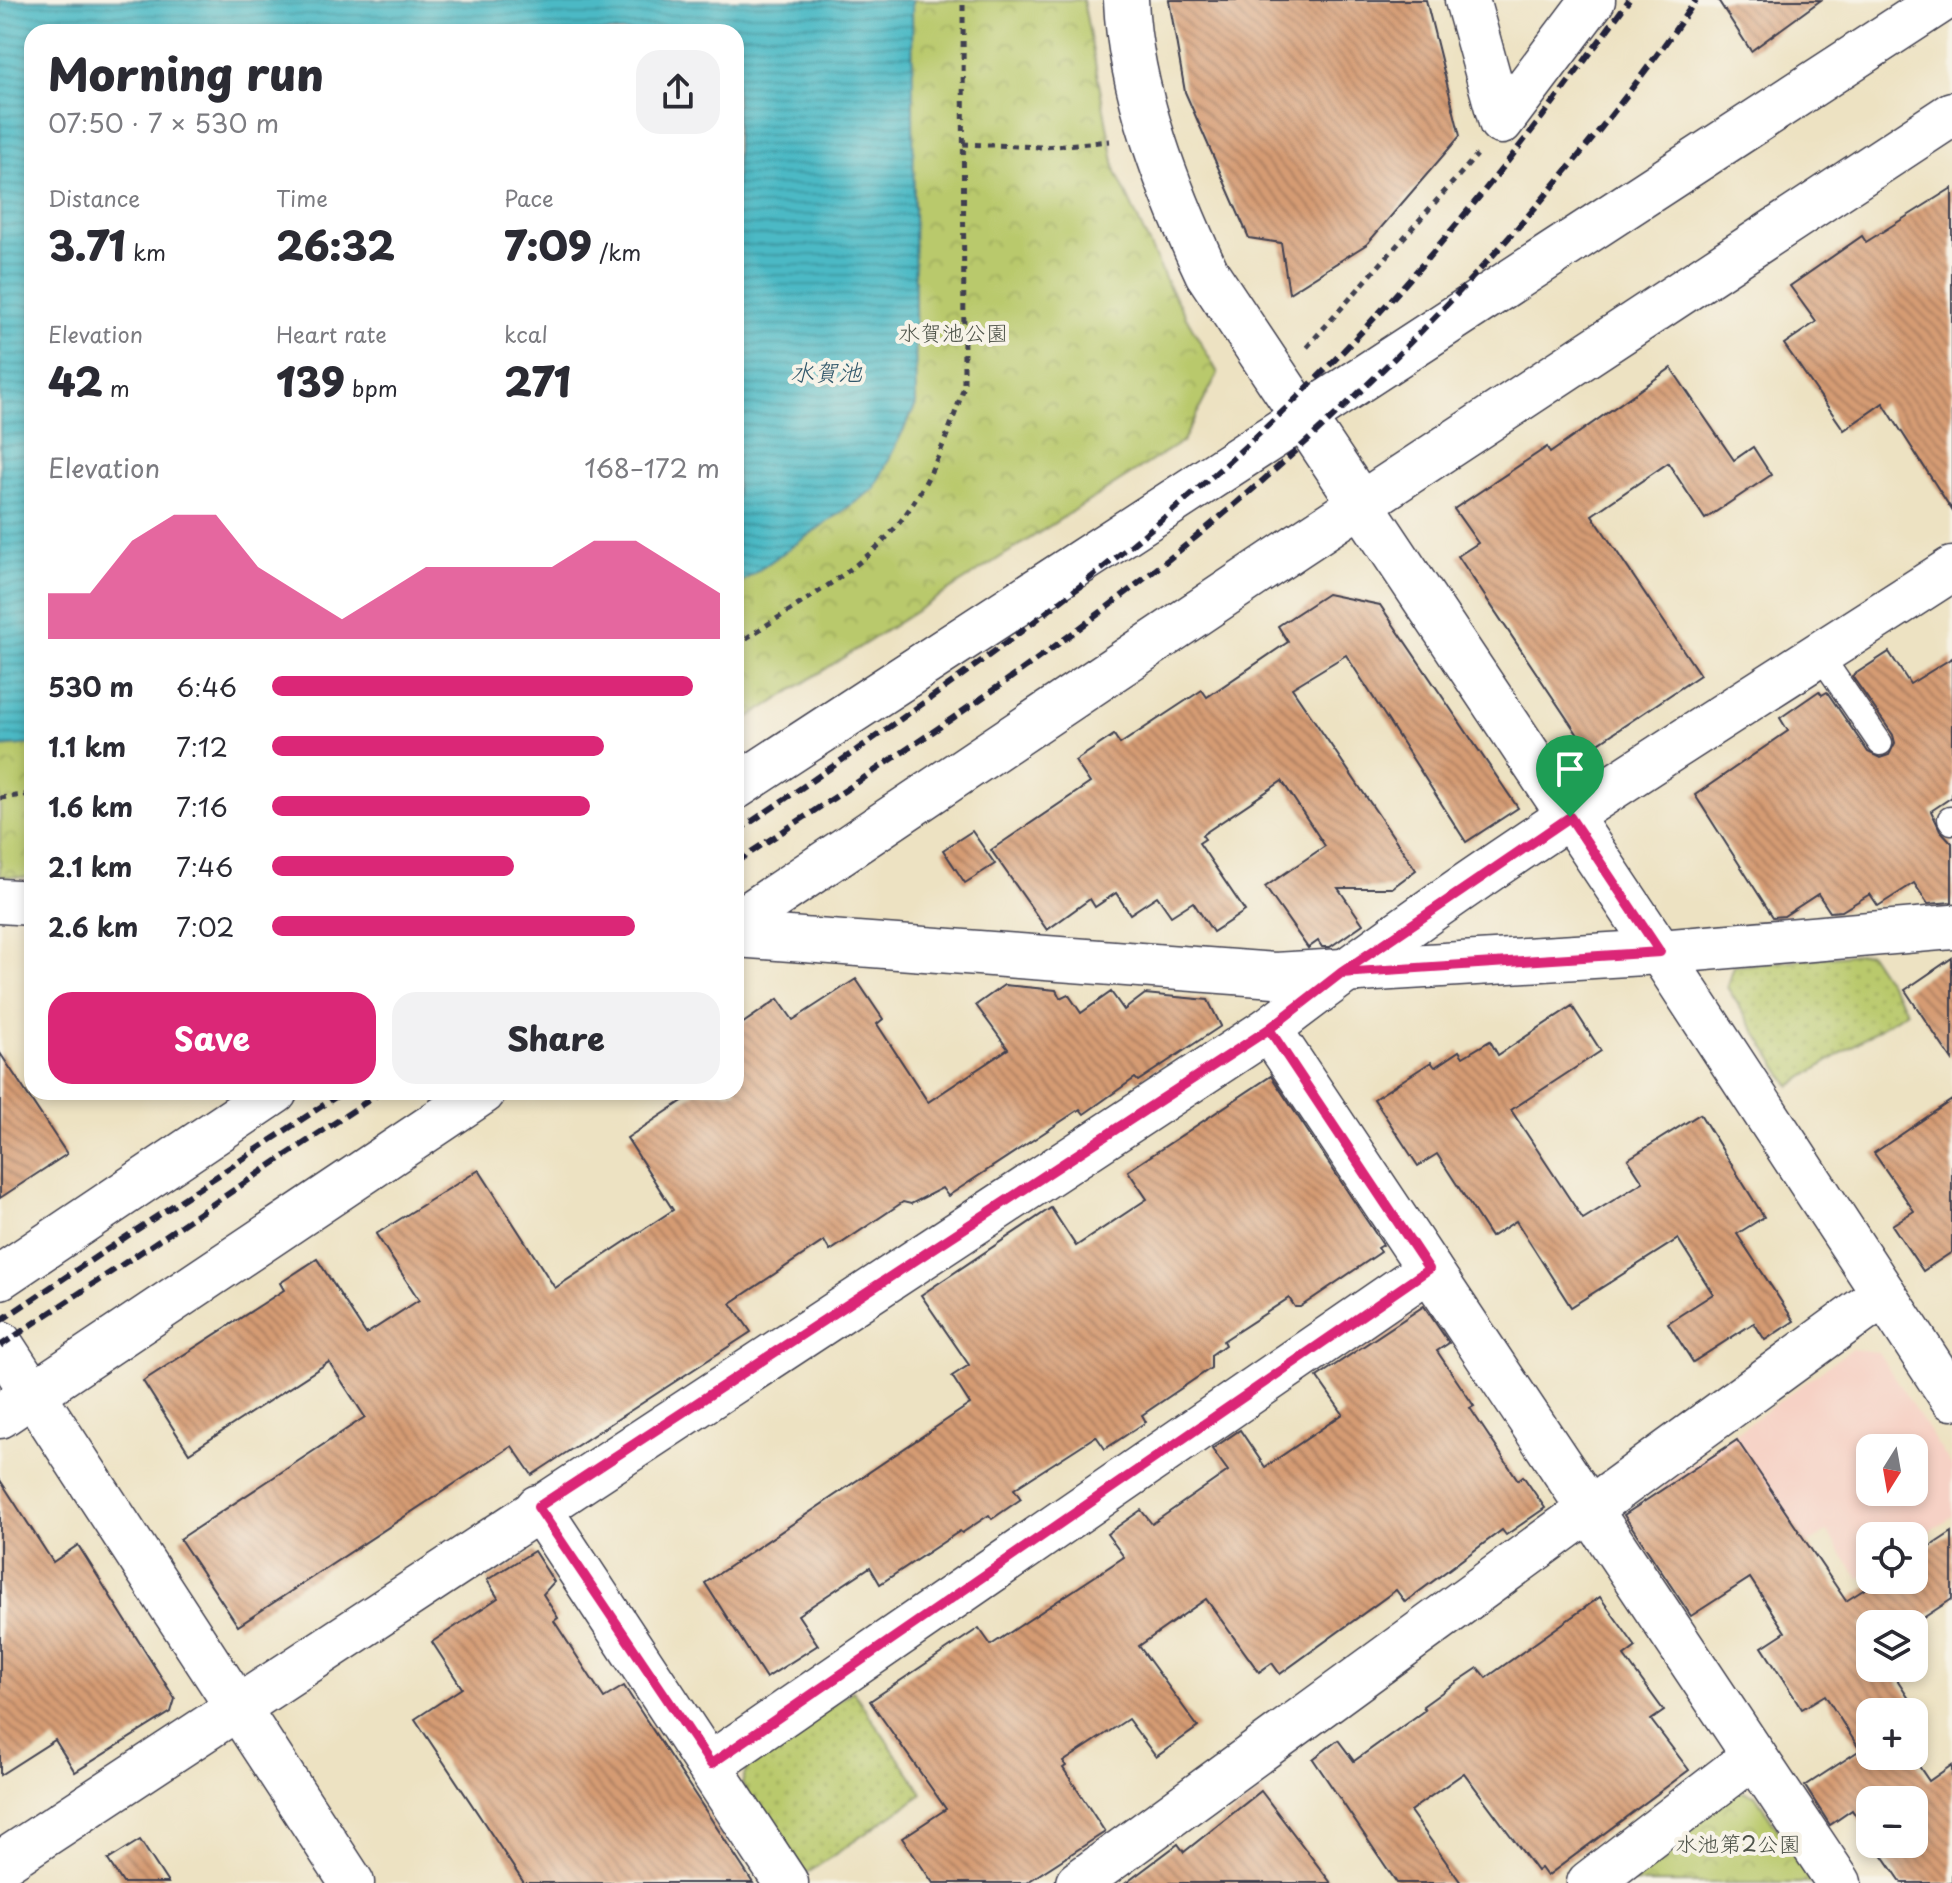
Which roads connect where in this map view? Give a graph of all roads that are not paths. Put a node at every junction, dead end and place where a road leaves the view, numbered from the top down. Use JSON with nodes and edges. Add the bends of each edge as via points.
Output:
{"nodes":[{"id":1,"x":1126,"y":0,"type":"edge"},
{"id":2,"x":1467,"y":0,"type":"edge"},
{"id":3,"x":1593,"y":0,"type":"edge"},
{"id":4,"x":1942,"y":0,"type":"edge"},
{"id":5,"x":1949,"y":122,"type":"edge"},
{"id":6,"x":1301,"y":417,"type":"junction"},
{"id":7,"x":1360,"y":505,"type":"junction"},
{"id":8,"x":1952,"y":569,"type":"edge"},
{"id":9,"x":1820,"y":655,"type":"junction"},
{"id":10,"x":1880,"y":743,"type":"dead end"},
{"id":11,"x":744,"y":782,"type":"edge"},
{"id":12,"x":1570,"y":817,"type":"junction"},
{"id":13,"x":0,"y":901,"type":"edge"},
{"id":14,"x":24,"y":902,"type":"edge"},
{"id":15,"x":744,"y":918,"type":"edge"},
{"id":16,"x":1952,"y":927,"type":"edge"},
{"id":17,"x":744,"y":936,"type":"edge"},
{"id":18,"x":1660,"y":952,"type":"junction"},
{"id":19,"x":1341,"y":973,"type":"junction"},
{"id":20,"x":1269,"y":1029,"type":"junction"},
{"id":21,"x":263,"y":1100,"type":"edge"},
{"id":22,"x":471,"y":1100,"type":"edge"},
{"id":23,"x":1429,"y":1269,"type":"junction"},
{"id":24,"x":0,"y":1277,"type":"edge"},
{"id":25,"x":1884,"y":1294,"type":"junction"},
{"id":26,"x":0,"y":1343,"type":"edge"},
{"id":27,"x":1952,"y":1398,"type":"edge"},
{"id":28,"x":16,"y":1406,"type":"edge"},
{"id":29,"x":538,"y":1507,"type":"junction"},
{"id":30,"x":1588,"y":1509,"type":"junction"},
{"id":31,"x":236,"y":1706,"type":"junction"},
{"id":32,"x":1754,"y":1756,"type":"junction"},
{"id":33,"x":711,"y":1764,"type":"junction"},
{"id":34,"x":0,"y":1864,"type":"edge"},
{"id":35,"x":352,"y":1883,"type":"edge"},
{"id":36,"x":786,"y":1883,"type":"edge"},
{"id":37,"x":1078,"y":1883,"type":"edge"},
{"id":38,"x":1589,"y":1883,"type":"edge"},
{"id":39,"x":1839,"y":1883,"type":"edge"}],
"edges":[{"from":1,"to":6,"type":"street","via":[[1158,158],[1178,211],[1207,273]]},
{"from":2,"to":3,"type":"street","via":[[1501,122]]},
{"from":4,"to":6,"type":"street"},
{"from":5,"to":7,"type":"street"},
{"from":6,"to":7,"type":"street"},
{"from":6,"to":11,"type":"street"},
{"from":7,"to":12,"type":"street"},
{"from":7,"to":15,"type":"street"},
{"from":8,"to":9,"type":"street"},
{"from":9,"to":10,"type":"lane"},
{"from":9,"to":12,"type":"street"},
{"from":12,"to":18,"type":"street"},
{"from":12,"to":19,"type":"street"},
{"from":13,"to":14,"type":"street"},
{"from":16,"to":18,"type":"street"},
{"from":17,"to":19,"type":"street","via":[[1275,975]]},
{"from":18,"to":19,"type":"street"},
{"from":18,"to":25,"type":"street"},
{"from":19,"to":20,"type":"street"},
{"from":20,"to":23,"type":"street"},
{"from":20,"to":29,"type":"street"},
{"from":21,"to":24,"type":"street"},
{"from":22,"to":28,"type":"street"},
{"from":23,"to":30,"type":"street"},
{"from":23,"to":33,"type":"street"},
{"from":25,"to":27,"type":"street"},
{"from":25,"to":30,"type":"street"},
{"from":26,"to":28,"type":"street"},
{"from":28,"to":31,"type":"street"},
{"from":29,"to":31,"type":"street"},
{"from":29,"to":33,"type":"street"},
{"from":30,"to":32,"type":"street"},
{"from":30,"to":37,"type":"street"},
{"from":31,"to":34,"type":"street"},
{"from":31,"to":35,"type":"street"},
{"from":32,"to":38,"type":"street"},
{"from":32,"to":39,"type":"street"},
{"from":33,"to":36,"type":"street"}]}
